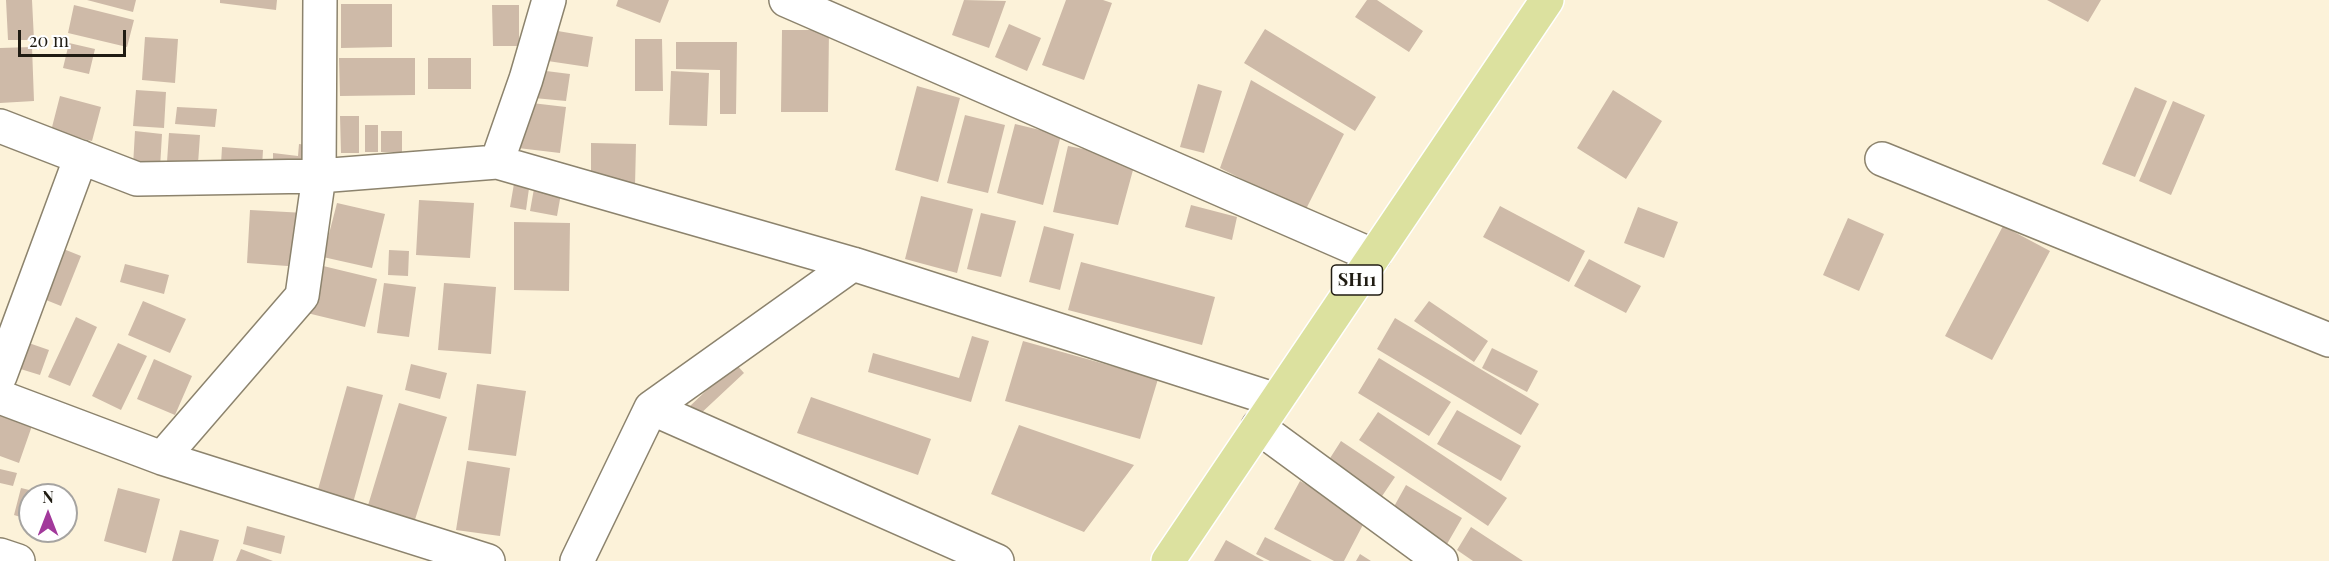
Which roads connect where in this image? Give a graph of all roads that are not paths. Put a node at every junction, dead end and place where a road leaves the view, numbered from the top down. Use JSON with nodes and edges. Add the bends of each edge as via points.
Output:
{"nodes":[{"id":1,"x":320,"y":0,"type":"edge"},
{"id":2,"x":549,"y":0,"type":"edge"},
{"id":3,"x":786,"y":0,"type":"edge"},
{"id":4,"x":1547,"y":0,"type":"edge"},
{"id":5,"x":0,"y":126,"type":"edge"},
{"id":6,"x":81,"y":157,"type":"junction"},
{"id":7,"x":1882,"y":159,"type":"dead end"},
{"id":8,"x":497,"y":162,"type":"junction"},
{"id":9,"x":319,"y":176,"type":"junction"},
{"id":10,"x":1374,"y":256,"type":"junction"},
{"id":11,"x":854,"y":264,"type":"junction"},
{"id":12,"x":2329,"y":340,"type":"edge"},
{"id":13,"x":0,"y":376,"type":"edge"},
{"id":14,"x":0,"y":396,"type":"edge"},
{"id":15,"x":1276,"y":400,"type":"junction"},
{"id":16,"x":651,"y":408,"type":"junction"},
{"id":17,"x":1258,"y":428,"type":"junction"},
{"id":18,"x":162,"y":458,"type":"junction"},
{"id":19,"x":0,"y":555,"type":"edge"},
{"id":20,"x":18,"y":561,"type":"edge"},
{"id":21,"x":488,"y":561,"type":"edge"},
{"id":22,"x":577,"y":561,"type":"edge"},
{"id":23,"x":998,"y":561,"type":"edge"},
{"id":24,"x":1168,"y":561,"type":"edge"},
{"id":25,"x":1442,"y":561,"type":"edge"}],
"edges":[{"from":1,"to":9,"type":"street"},
{"from":2,"to":8,"type":"street"},
{"from":3,"to":10,"type":"street"},
{"from":4,"to":10,"type":"main road","number":"SH11"},
{"from":5,"to":6,"type":"street"},
{"from":6,"to":9,"type":"street","via":[[137,179]]},
{"from":6,"to":13,"type":"street"},
{"from":7,"to":12,"type":"street"},
{"from":8,"to":9,"type":"street"},
{"from":8,"to":11,"type":"street"},
{"from":9,"to":18,"type":"street","via":[[302,296]]},
{"from":10,"to":15,"type":"main road","number":"SH11"},
{"from":11,"to":15,"type":"street"},
{"from":11,"to":16,"type":"street"},
{"from":14,"to":18,"type":"street"},
{"from":15,"to":17,"type":"main road","number":"SH11"},
{"from":16,"to":22,"type":"street"},
{"from":16,"to":23,"type":"street"},
{"from":17,"to":24,"type":"main road","number":"SH11"},
{"from":17,"to":25,"type":"street"},
{"from":18,"to":21,"type":"street"},
{"from":19,"to":20,"type":"street"}]}
